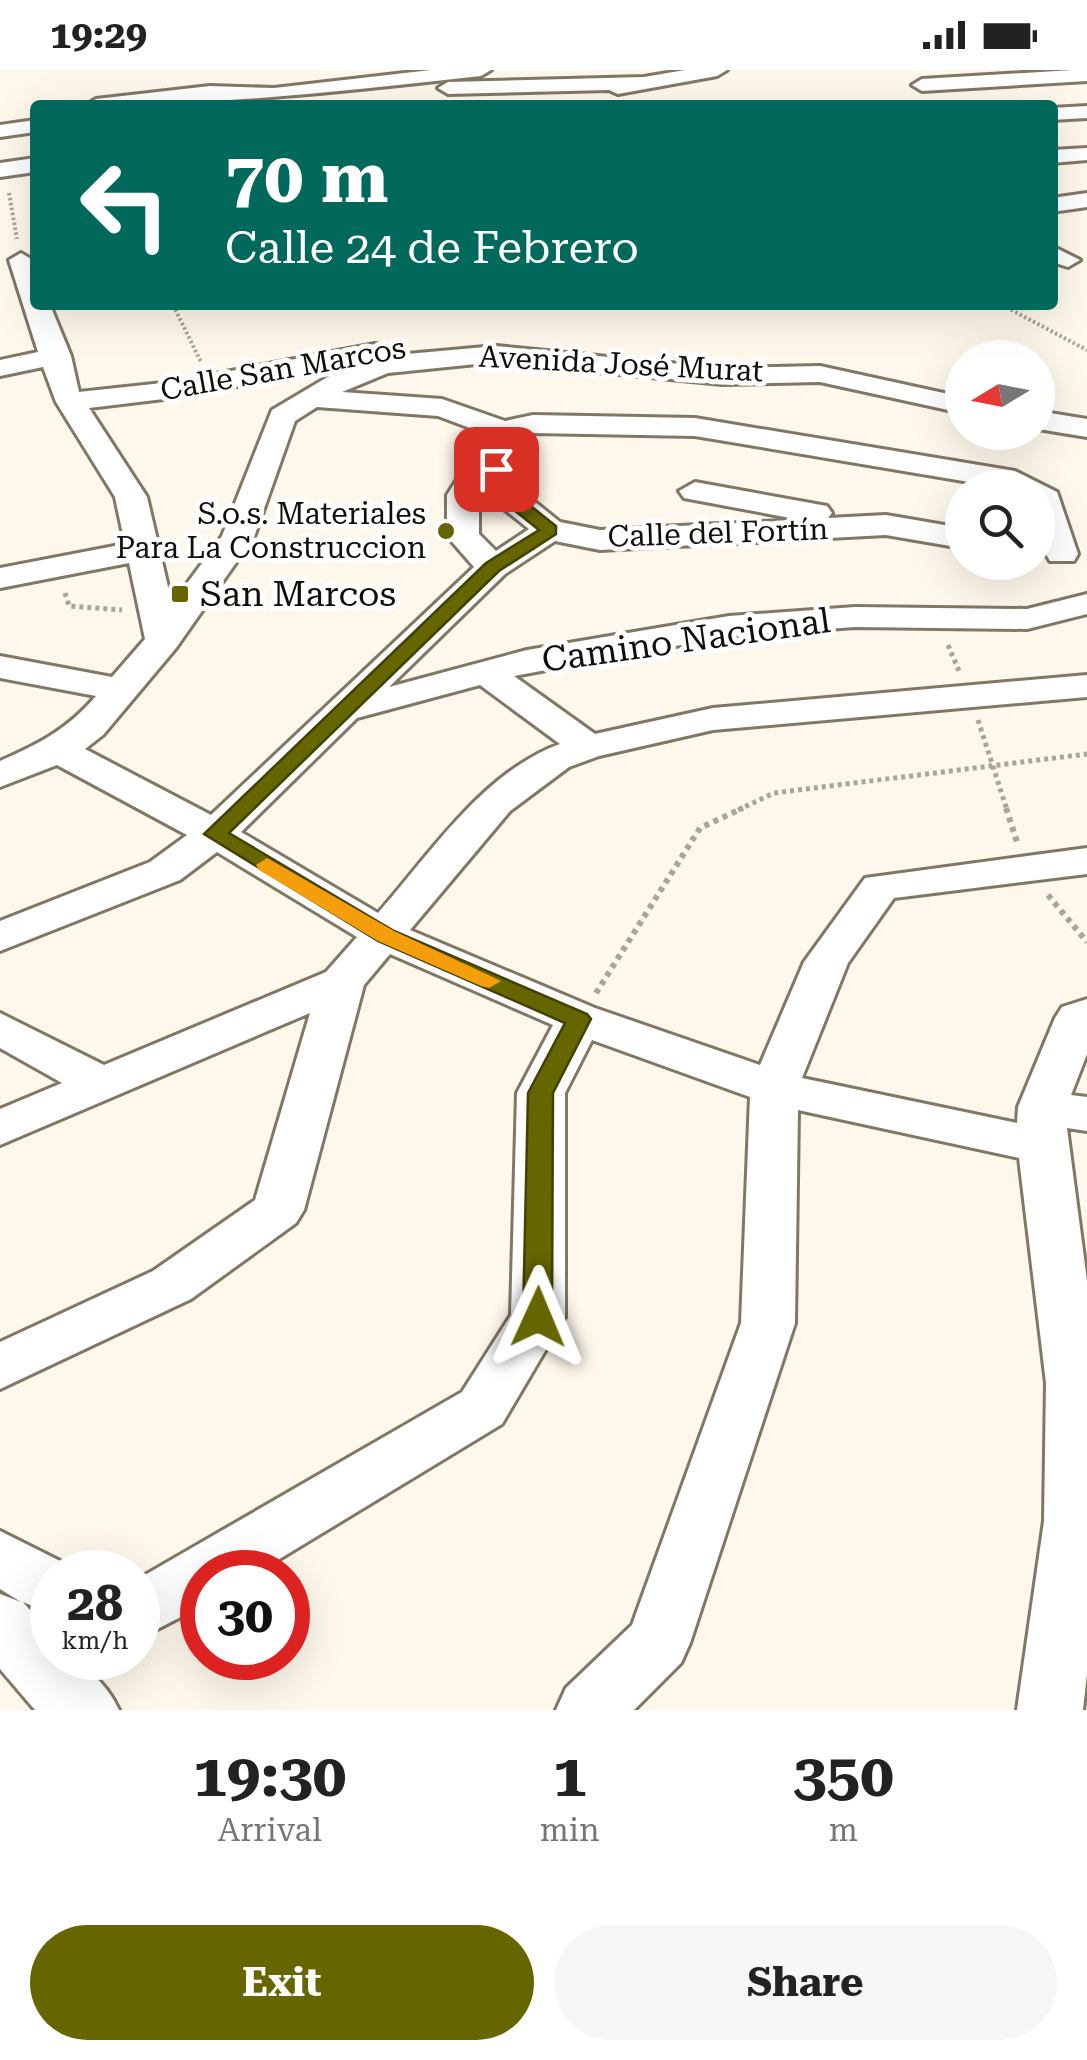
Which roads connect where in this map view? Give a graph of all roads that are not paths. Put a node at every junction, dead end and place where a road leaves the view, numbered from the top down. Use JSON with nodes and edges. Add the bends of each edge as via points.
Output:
{"nodes":[{"id":1,"x":481,"y":70,"type":"edge"},
{"id":2,"x":717,"y":70,"type":"edge"},
{"id":3,"x":898,"y":70,"type":"edge"},
{"id":4,"x":1086,"y":76,"type":"edge"},
{"id":5,"x":643,"y":83,"type":"junction"},
{"id":6,"x":922,"y":85,"type":"junction"},
{"id":7,"x":621,"y":88,"type":"junction"},
{"id":8,"x":140,"y":100,"type":"edge"},
{"id":9,"x":347,"y":100,"type":"edge"},
{"id":10,"x":556,"y":100,"type":"edge"},
{"id":11,"x":651,"y":100,"type":"edge"},
{"id":12,"x":942,"y":100,"type":"edge"},
{"id":13,"x":1087,"y":112,"type":"edge"},
{"id":14,"x":30,"y":113,"type":"edge"},
{"id":15,"x":1058,"y":114,"type":"edge"},
{"id":16,"x":0,"y":118,"type":"edge"},
{"id":17,"x":30,"y":127,"type":"edge"},
{"id":18,"x":0,"y":132,"type":"edge"},
{"id":19,"x":1087,"y":154,"type":"edge"},
{"id":20,"x":1058,"y":156,"type":"edge"},
{"id":21,"x":30,"y":166,"type":"edge"},
{"id":22,"x":5,"y":169,"type":"edge"},
{"id":23,"x":1087,"y":200,"type":"edge"},
{"id":24,"x":1058,"y":204,"type":"edge"},
{"id":25,"x":19,"y":261,"type":"edge"},
{"id":26,"x":30,"y":288,"type":"edge"},
{"id":27,"x":39,"y":310,"type":"edge"},
{"id":28,"x":496,"y":354,"type":"junction"},
{"id":29,"x":56,"y":356,"type":"junction"},
{"id":30,"x":0,"y":368,"type":"edge"},
{"id":31,"x":312,"y":399,"type":"junction"},
{"id":32,"x":70,"y":402,"type":"junction"},
{"id":33,"x":945,"y":402,"type":"edge"},
{"id":34,"x":1055,"y":423,"type":"edge"},
{"id":35,"x":1087,"y":428,"type":"edge"},
{"id":36,"x":498,"y":439,"type":"junction"},
{"id":37,"x":955,"y":470,"type":"edge"},
{"id":38,"x":695,"y":491,"type":"dead end"},
{"id":39,"x":886,"y":525,"type":"junction"},
{"id":40,"x":550,"y":530,"type":"junction"},
{"id":41,"x":945,"y":535,"type":"edge"},
{"id":42,"x":140,"y":552,"type":"junction"},
{"id":43,"x":493,"y":567,"type":"junction"},
{"id":44,"x":0,"y":578,"type":"edge"},
{"id":45,"x":1087,"y":604,"type":"edge"},
{"id":46,"x":158,"y":626,"type":"junction"},
{"id":47,"x":0,"y":667,"type":"edge"},
{"id":48,"x":487,"y":673,"type":"junction"},
{"id":49,"x":1087,"y":686,"type":"edge"},
{"id":50,"x":122,"y":690,"type":"junction"},
{"id":51,"x":349,"y":709,"type":"junction"},
{"id":52,"x":588,"y":746,"type":"junction"},
{"id":53,"x":59,"y":750,"type":"junction"},
{"id":54,"x":0,"y":775,"type":"edge"},
{"id":55,"x":215,"y":834,"type":"junction"},
{"id":56,"x":1087,"y":860,"type":"edge"},
{"id":57,"x":386,"y":936,"type":"junction"},
{"id":58,"x":0,"y":938,"type":"edge"},
{"id":59,"x":342,"y":982,"type":"junction"},
{"id":60,"x":1087,"y":1014,"type":"edge"},
{"id":61,"x":579,"y":1019,"type":"junction"},
{"id":62,"x":0,"y":1028,"type":"edge"},
{"id":63,"x":100,"y":1082,"type":"junction"},
{"id":64,"x":774,"y":1088,"type":"junction"},
{"id":65,"x":1057,"y":1123,"type":"edge"},
{"id":66,"x":0,"y":1128,"type":"edge"},
{"id":67,"x":0,"y":1366,"type":"edge"},
{"id":68,"x":243,"y":1550,"type":"edge"},
{"id":69,"x":0,"y":1558,"type":"edge"},
{"id":70,"x":30,"y":1575,"type":"edge"},
{"id":71,"x":4,"y":1630,"type":"edge"},
{"id":72,"x":86,"y":1710,"type":"edge"},
{"id":73,"x":589,"y":1710,"type":"edge"},
{"id":74,"x":1050,"y":1710,"type":"edge"}],
"edges":[{"from":1,"to":8,"type":"street","via":[[274,94]]},
{"from":2,"to":5,"type":"street"},
{"from":3,"to":6,"type":"street"},
{"from":4,"to":6,"type":"street"},
{"from":5,"to":7,"type":"street"},
{"from":5,"to":9,"type":"street","via":[[485,86]]},
{"from":6,"to":12,"type":"street"},
{"from":7,"to":10,"type":"street"},
{"from":7,"to":11,"type":"street"},
{"from":13,"to":15,"type":"street"},
{"from":14,"to":16,"type":"street"},
{"from":17,"to":18,"type":"street"},
{"from":19,"to":20,"type":"street"},
{"from":21,"to":22,"type":"street"},
{"from":23,"to":24,"type":"street"},
{"from":25,"to":26,"type":"street"},
{"from":27,"to":29,"type":"street"},
{"from":28,"to":31,"type":"street","name":"Avenida José Murat","via":[[383,365]]},
{"from":28,"to":32,"type":"street","name":"Calle San Marcos","via":[[435,344]]},
{"from":28,"to":33,"type":"street","name":"Avenida José Murat","via":[[722,376],[820,374]]},
{"from":29,"to":30,"type":"street"},
{"from":29,"to":32,"type":"street"},
{"from":31,"to":36,"type":"street","via":[[442,408]]},
{"from":31,"to":46,"type":"street","name":"Avenida José Murat","via":[[282,416],[238,537]]},
{"from":32,"to":42,"type":"street","via":[[131,497]]},
{"from":34,"to":35,"type":"street"},
{"from":36,"to":37,"type":"street","via":[[533,424],[695,427]]},
{"from":36,"to":40,"type":"street","via":[[500,490]]},
{"from":36,"to":43,"type":"street","via":[[463,495],[463,536]]},
{"from":38,"to":39,"type":"street","name":"Calle del Fortín"},
{"from":39,"to":40,"type":"street","name":"Calle del Fortín","via":[[600,540]]},
{"from":39,"to":41,"type":"street","name":"Calle del Fortín"},
{"from":40,"to":43,"type":"street"},
{"from":42,"to":44,"type":"street"},
{"from":42,"to":46,"type":"street"},
{"from":43,"to":51,"type":"street"},
{"from":45,"to":48,"type":"street","name":"Camino Nacional","via":[[1027,620],[855,617],[729,626]]},
{"from":46,"to":50,"type":"street","name":"Avenida José Murat"},
{"from":47,"to":50,"type":"street"},
{"from":48,"to":51,"type":"street","name":"Camino Nacional"},
{"from":48,"to":52,"type":"street"},
{"from":49,"to":52,"type":"street","via":[[713,719]]},
{"from":50,"to":53,"type":"street","name":"Avenida José Murat"},
{"from":51,"to":55,"type":"street"},
{"from":52,"to":57,"type":"street","via":[[554,759],[496,804]]},
{"from":53,"to":54,"type":"street","name":"Avenida José Murat"},
{"from":53,"to":55,"type":"street"},
{"from":55,"to":57,"type":"street"},
{"from":55,"to":58,"type":"street","via":[[165,872]]},
{"from":56,"to":64,"type":"street","via":[[880,887],[826,962]]},
{"from":57,"to":59,"type":"street"},
{"from":57,"to":61,"type":"street"},
{"from":59,"to":63,"type":"street"},
{"from":59,"to":67,"type":"street","via":[[278,1210],[172,1285]]},
{"from":60,"to":65,"type":"street","via":[[1078,1018]]},
{"from":61,"to":64,"type":"street"},
{"from":61,"to":68,"type":"street","via":[[540,1093],[538,1317],[482,1408]]},
{"from":62,"to":63,"type":"street"},
{"from":63,"to":66,"type":"street"},
{"from":64,"to":65,"type":"street"},
{"from":64,"to":73,"type":"street","via":[[768,1322],[658,1643]]},
{"from":65,"to":74,"type":"street","via":[[1074,1383],[1074,1521]]},
{"from":69,"to":70,"type":"street"},
{"from":71,"to":72,"type":"street"}]}
